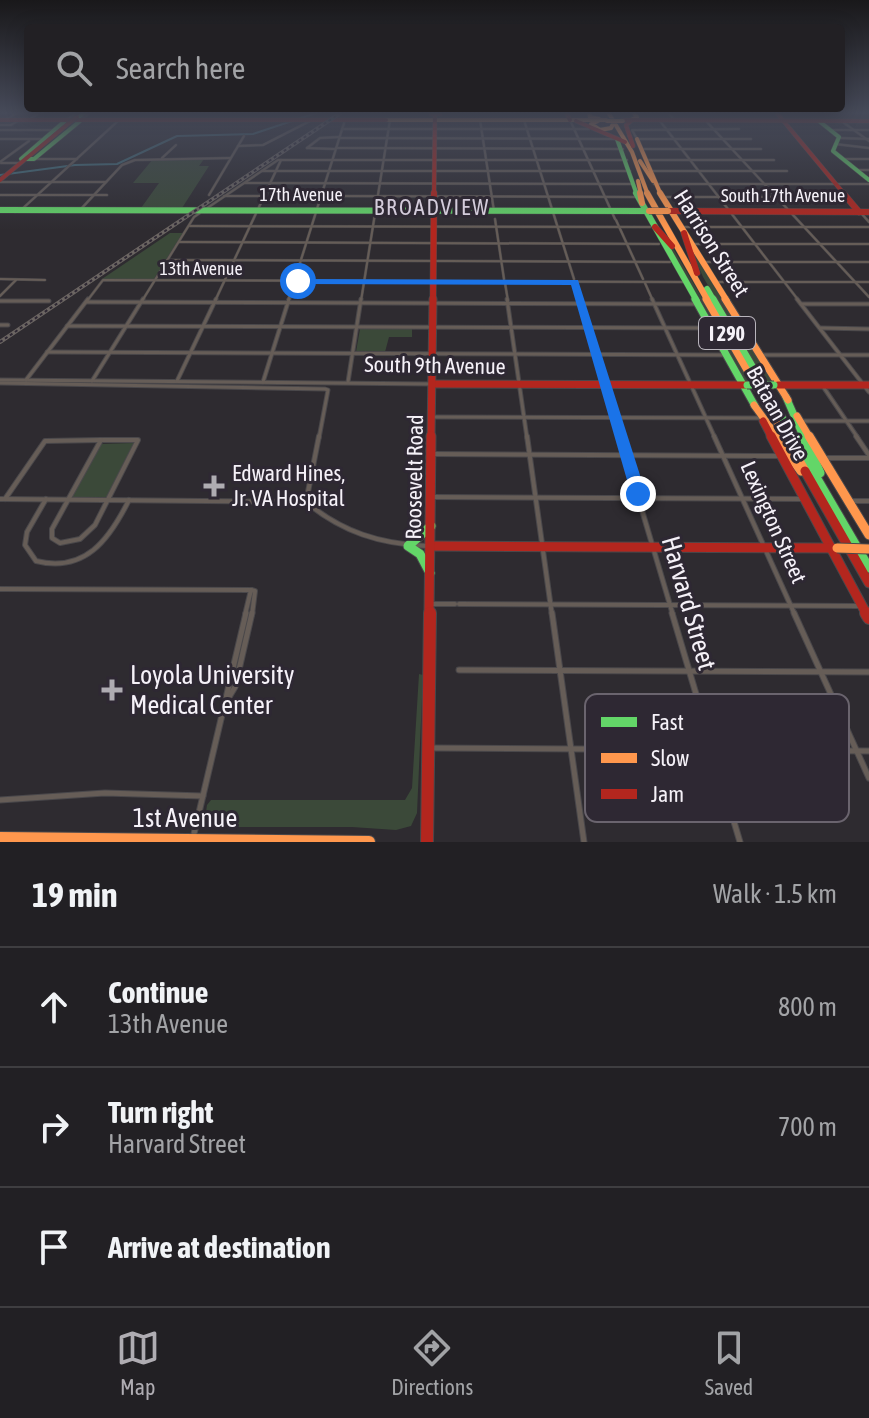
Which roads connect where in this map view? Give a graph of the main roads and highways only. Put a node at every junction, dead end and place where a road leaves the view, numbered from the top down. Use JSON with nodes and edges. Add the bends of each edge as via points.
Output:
{"nodes":[{"id":1,"x":27,"y":151,"type":"edge"},
{"id":2,"x":37,"y":151,"type":"edge"},
{"id":3,"x":435,"y":151,"type":"edge"},
{"id":4,"x":630,"y":151,"type":"edge"},
{"id":5,"x":633,"y":151,"type":"edge"},
{"id":6,"x":638,"y":151,"type":"edge"},
{"id":7,"x":808,"y":151,"type":"edge"},
{"id":8,"x":833,"y":151,"type":"edge"},
{"id":9,"x":27,"y":160,"type":"junction"},
{"id":10,"x":644,"y":160,"type":"junction"},
{"id":11,"x":634,"y":171,"type":"junction"},
{"id":12,"x":4,"y":177,"type":"edge"},
{"id":13,"x":869,"y":182,"type":"edge"},
{"id":14,"x":644,"y":206,"type":"junction"},
{"id":15,"x":0,"y":210,"type":"edge"},
{"id":16,"x":434,"y":211,"type":"junction"},
{"id":17,"x":669,"y":211,"type":"junction"},
{"id":18,"x":864,"y":212,"type":"edge"},
{"id":19,"x":653,"y":227,"type":"junction"},
{"id":20,"x":682,"y":230,"type":"junction"},
{"id":21,"x":684,"y":260,"type":"junction"},
{"id":22,"x":697,"y":273,"type":"junction"},
{"id":23,"x":434,"y":384,"type":"junction"},
{"id":24,"x":745,"y":385,"type":"junction"},
{"id":25,"x":776,"y":385,"type":"junction"},
{"id":26,"x":867,"y":388,"type":"edge"},
{"id":27,"x":786,"y":397,"type":"junction"},
{"id":28,"x":754,"y":405,"type":"junction"},
{"id":29,"x":818,"y":493,"type":"junction"},
{"id":30,"x":829,"y":497,"type":"junction"},
{"id":31,"x":431,"y":525,"type":"junction"},
{"id":32,"x":869,"y":535,"type":"edge"},
{"id":33,"x":431,"y":546,"type":"junction"},
{"id":34,"x":834,"y":548,"type":"junction"},
{"id":35,"x":869,"y":549,"type":"edge"},
{"id":36,"x":431,"y":575,"type":"junction"},
{"id":37,"x":868,"y":575,"type":"edge"},
{"id":38,"x":869,"y":591,"type":"edge"},
{"id":39,"x":869,"y":618,"type":"edge"},
{"id":40,"x":0,"y":838,"type":"edge"},
{"id":41,"x":150,"y":840,"type":"edge"},
{"id":42,"x":230,"y":840,"type":"edge"},
{"id":43,"x":369,"y":842,"type":"edge"},
{"id":44,"x":427,"y":842,"type":"edge"}],
"edges":[{"from":1,"to":9,"type":"main road","via":[[19,158]]},
{"from":2,"to":9,"type":"main road"},
{"from":3,"to":16,"type":"main road","name":"Roosevelt Road"},
{"from":4,"to":11,"type":"main road","name":"Bataan Drive","via":[[627,160]]},
{"from":5,"to":11,"type":"main road","number":"I 290"},
{"from":6,"to":10,"type":"main road","number":"I 290"},
{"from":7,"to":18,"type":"main road"},
{"from":8,"to":13,"type":"main road"},
{"from":9,"to":12,"type":"main road"},
{"from":10,"to":17,"type":"main road","name":"Harrison Street"},
{"from":10,"to":22,"type":"main road","number":"I 290","via":[[649,190]]},
{"from":11,"to":14,"type":"main road"},
{"from":11,"to":14,"type":"main road","name":"Bataan Drive","via":[[633,184]]},
{"from":11,"to":21,"type":"main road","number":"I 290"},
{"from":14,"to":16,"type":"main road","name":"17th Avenue","via":[[614,217]]},
{"from":14,"to":17,"type":"main road","name":"South 17th Avenue","bridge":true},
{"from":14,"to":19,"type":"main road","name":"Bataan Drive"},
{"from":15,"to":16,"type":"main road","name":"17th Avenue"},
{"from":16,"to":23,"type":"main road","name":"Roosevelt Road"},
{"from":17,"to":18,"type":"main road","name":"South 17th Avenue"},
{"from":17,"to":20,"type":"main road","name":"Harrison Street"},
{"from":19,"to":21,"type":"main road"},
{"from":19,"to":24,"type":"main road","name":"Bataan Drive"},
{"from":20,"to":22,"type":"main road"},
{"from":20,"to":25,"type":"main road","name":"Harrison Street"},
{"from":21,"to":29,"type":"main road","number":"I 290"},
{"from":22,"to":30,"type":"main road","number":"I 290"},
{"from":23,"to":24,"type":"main road","name":"South 9th Avenue"},
{"from":23,"to":31,"type":"main road","name":"Roosevelt Road"},
{"from":24,"to":25,"type":"main road","name":"South 9th Avenue","bridge":true},
{"from":24,"to":28,"type":"main road","name":"Bataan Drive"},
{"from":25,"to":26,"type":"main road","name":"South 9th Avenue"},
{"from":25,"to":27,"type":"main road","name":"Harrison Street"},
{"from":27,"to":30,"type":"main road"},
{"from":27,"to":32,"type":"main road","name":"Harrison Street"},
{"from":28,"to":29,"type":"main road"},
{"from":28,"to":34,"type":"main road","name":"Bataan Drive"},
{"from":29,"to":37,"type":"main road","number":"I 290"},
{"from":30,"to":37,"type":"main road","number":"I 290"},
{"from":31,"to":33,"type":"main road","name":"Roosevelt Road"},
{"from":31,"to":36,"type":"main road","via":[[408,546],[420,554]]},
{"from":33,"to":34,"type":"main road"},
{"from":33,"to":36,"type":"main road","name":"Roosevelt Road"},
{"from":34,"to":35,"type":"main road","bridge":true},
{"from":34,"to":39,"type":"main road","name":"Bataan Drive"},
{"from":36,"to":44,"type":"main road","name":"Roosevelt Road"},
{"from":37,"to":38,"type":"main road"},
{"from":40,"to":41,"type":"main road","name":"1st Avenue"},
{"from":41,"to":42,"type":"main road","name":"1st Avenue"},
{"from":42,"to":43,"type":"main road","name":"1st Avenue"}]}
